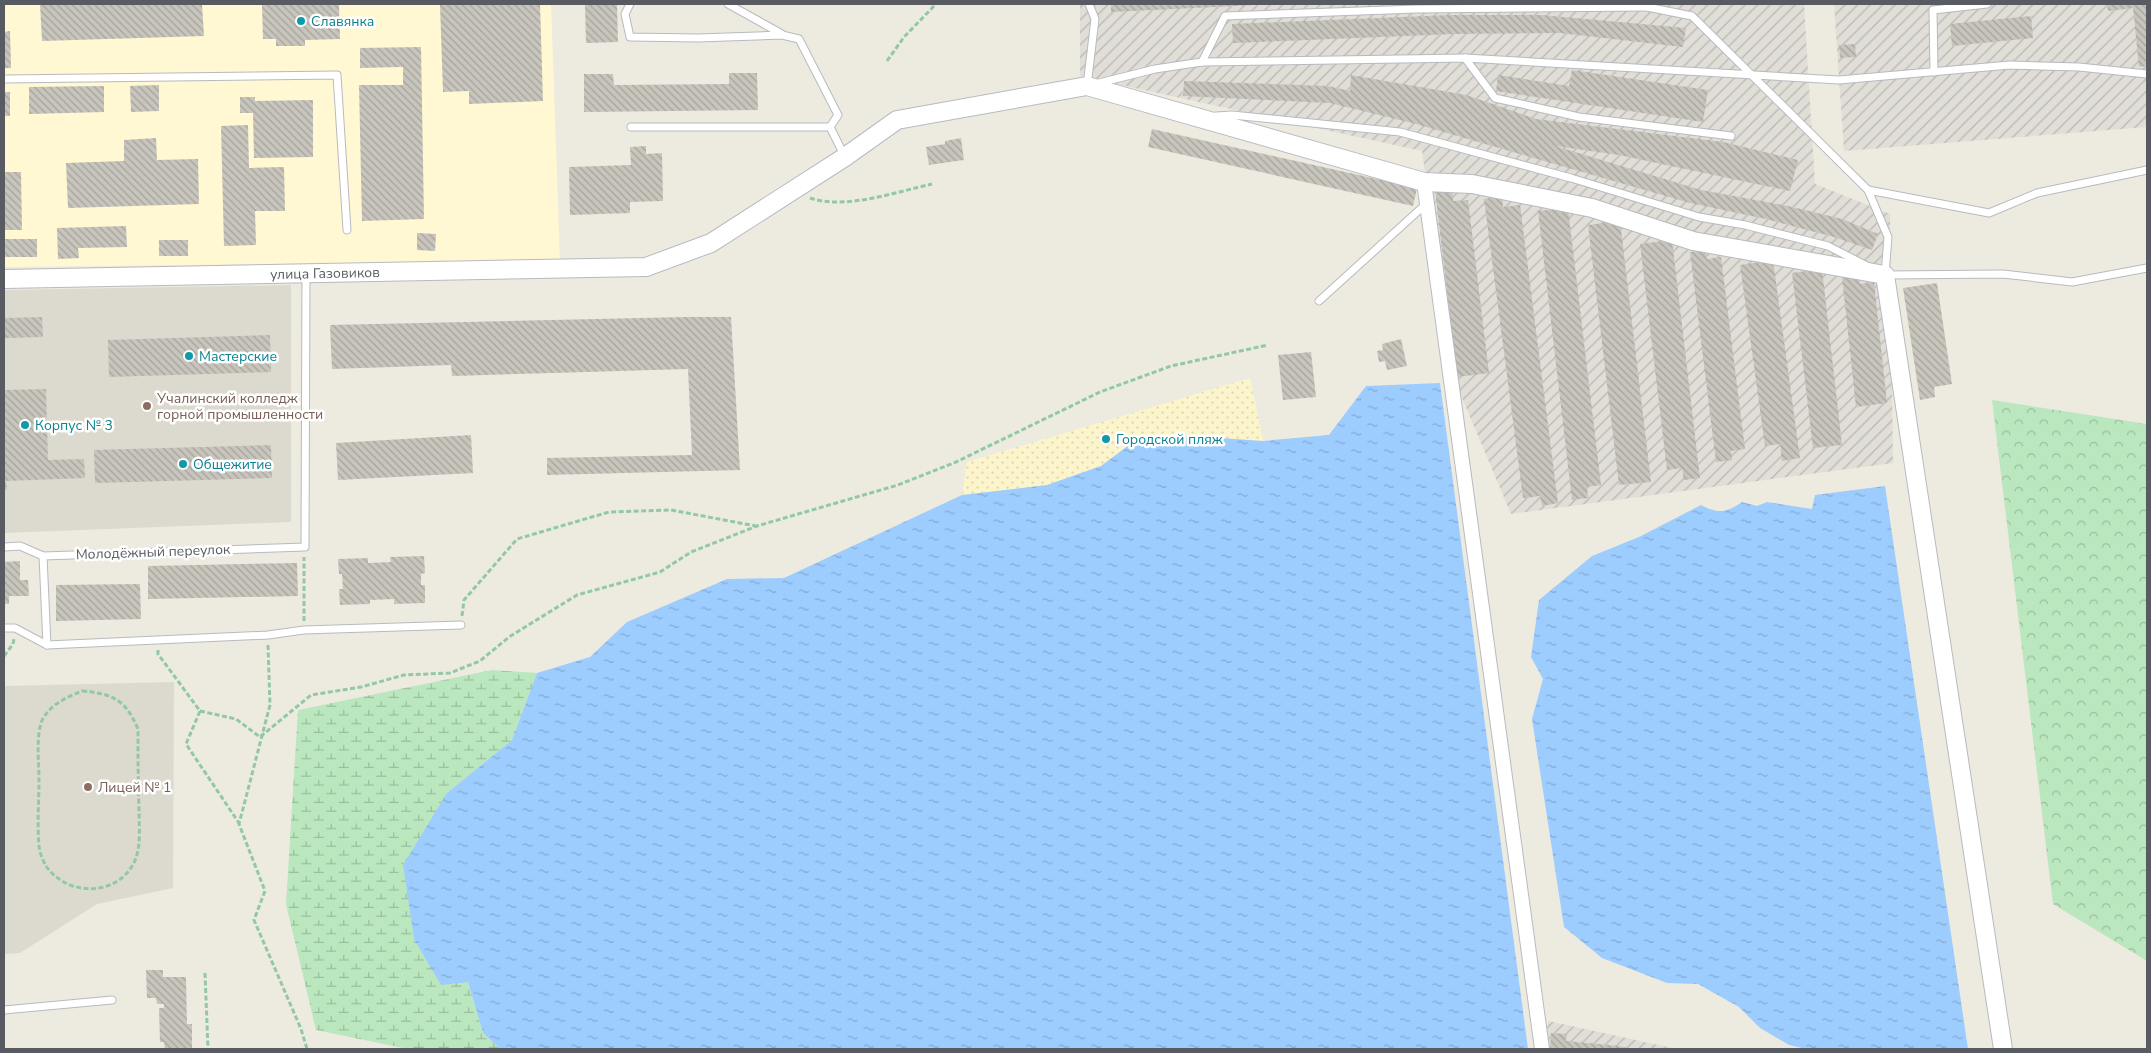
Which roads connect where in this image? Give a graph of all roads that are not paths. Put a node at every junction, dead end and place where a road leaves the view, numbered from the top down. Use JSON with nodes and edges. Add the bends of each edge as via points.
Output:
{"nodes":[{"id":1,"x":630,"y":4,"type":"edge"},
{"id":2,"x":728,"y":4,"type":"edge"},
{"id":3,"x":1089,"y":4,"type":"edge"},
{"id":4,"x":1987,"y":4,"type":"edge"},
{"id":5,"x":1646,"y":5,"type":"edge"},
{"id":6,"x":782,"y":34,"type":"junction"},
{"id":7,"x":1464,"y":58,"type":"junction"},
{"id":8,"x":1202,"y":62,"type":"junction"},
{"id":9,"x":1934,"y":72,"type":"junction"},
{"id":10,"x":2147,"y":74,"type":"edge"},
{"id":11,"x":1752,"y":75,"type":"junction"},
{"id":12,"x":4,"y":79,"type":"edge"},
{"id":13,"x":1087,"y":86,"type":"junction"},
{"id":14,"x":1198,"y":117,"type":"junction"},
{"id":15,"x":631,"y":127,"type":"dead end"},
{"id":16,"x":830,"y":127,"type":"junction"},
{"id":17,"x":1731,"y":136,"type":"dead end"},
{"id":18,"x":845,"y":157,"type":"junction"},
{"id":19,"x":2147,"y":170,"type":"edge"},
{"id":20,"x":1424,"y":182,"type":"junction"},
{"id":21,"x":1868,"y":190,"type":"junction"},
{"id":22,"x":1428,"y":203,"type":"junction"},
{"id":23,"x":347,"y":230,"type":"dead end"},
{"id":24,"x":2147,"y":268,"type":"edge"},
{"id":25,"x":306,"y":273,"type":"junction"},
{"id":26,"x":1885,"y":275,"type":"junction"},
{"id":27,"x":4,"y":279,"type":"edge"},
{"id":28,"x":1319,"y":301,"type":"dead end"},
{"id":29,"x":4,"y":547,"type":"edge"},
{"id":30,"x":43,"y":556,"type":"junction"},
{"id":31,"x":461,"y":625,"type":"road end"},
{"id":32,"x":4,"y":628,"type":"edge"},
{"id":33,"x":47,"y":645,"type":"junction"},
{"id":34,"x":112,"y":1000,"type":"dead end"},
{"id":35,"x":4,"y":1010,"type":"edge"},
{"id":36,"x":1542,"y":1049,"type":"edge"},
{"id":37,"x":2003,"y":1049,"type":"edge"}],
"edges":[{"from":1,"to":6,"type":"lane","via":[[624,14],[630,37]]},
{"from":2,"to":6,"type":"lane"},
{"from":3,"to":13,"type":"lane","via":[[1094,19]]},
{"from":4,"to":9,"type":"lane","via":[[1933,10]]},
{"from":5,"to":8,"type":"lane","via":[[1225,16]]},
{"from":5,"to":11,"type":"lane","via":[[1692,16]]},
{"from":6,"to":16,"type":"lane","via":[[799,39],[838,116]]},
{"from":7,"to":8,"type":"lane"},
{"from":7,"to":11,"type":"lane"},
{"from":7,"to":17,"type":"lane","via":[[1495,98],[1579,117]]},
{"from":8,"to":13,"type":"lane","via":[[1155,69]]},
{"from":9,"to":10,"type":"lane","via":[[2010,65],[2079,67]]},
{"from":9,"to":11,"type":"lane","via":[[1839,80]]},
{"from":11,"to":21,"type":"lane"},
{"from":12,"to":23,"type":"lane","via":[[337,75]]},
{"from":13,"to":14,"type":"street"},
{"from":13,"to":18,"type":"street","name":"улица Газовиков","via":[[897,120]]},
{"from":14,"to":20,"type":"street"},
{"from":14,"to":26,"type":"lane","via":[[1232,116],[1400,132],[1571,178],[1698,217],[1746,225],[1828,246]]},
{"from":15,"to":16,"type":"lane"},
{"from":16,"to":18,"type":"lane"},
{"from":18,"to":25,"type":"street","name":"улица Газовиков","via":[[711,243],[646,267]]},
{"from":19,"to":21,"type":"lane","via":[[2037,193],[1989,213]]},
{"from":20,"to":22,"type":"street"},
{"from":20,"to":26,"type":"street","via":[[1472,184],[1592,208],[1693,240]]},
{"from":21,"to":26,"type":"lane","via":[[1888,238]]},
{"from":22,"to":28,"type":"lane"},
{"from":22,"to":36,"type":"street"},
{"from":24,"to":26,"type":"lane","via":[[2072,282],[2003,274]]},
{"from":25,"to":27,"type":"street","name":"улица Газовиков"},
{"from":25,"to":30,"type":"lane","name":"Молодёжный переулок","via":[[304,547]]},
{"from":26,"to":37,"type":"street"},
{"from":29,"to":30,"type":"lane","name":"Молодёжный переулок","via":[[20,546]]},
{"from":30,"to":33,"type":"lane"},
{"from":31,"to":33,"type":"lane","via":[[304,630]]},
{"from":32,"to":33,"type":"lane","via":[[15,628]]},
{"from":34,"to":35,"type":"lane"}]}
